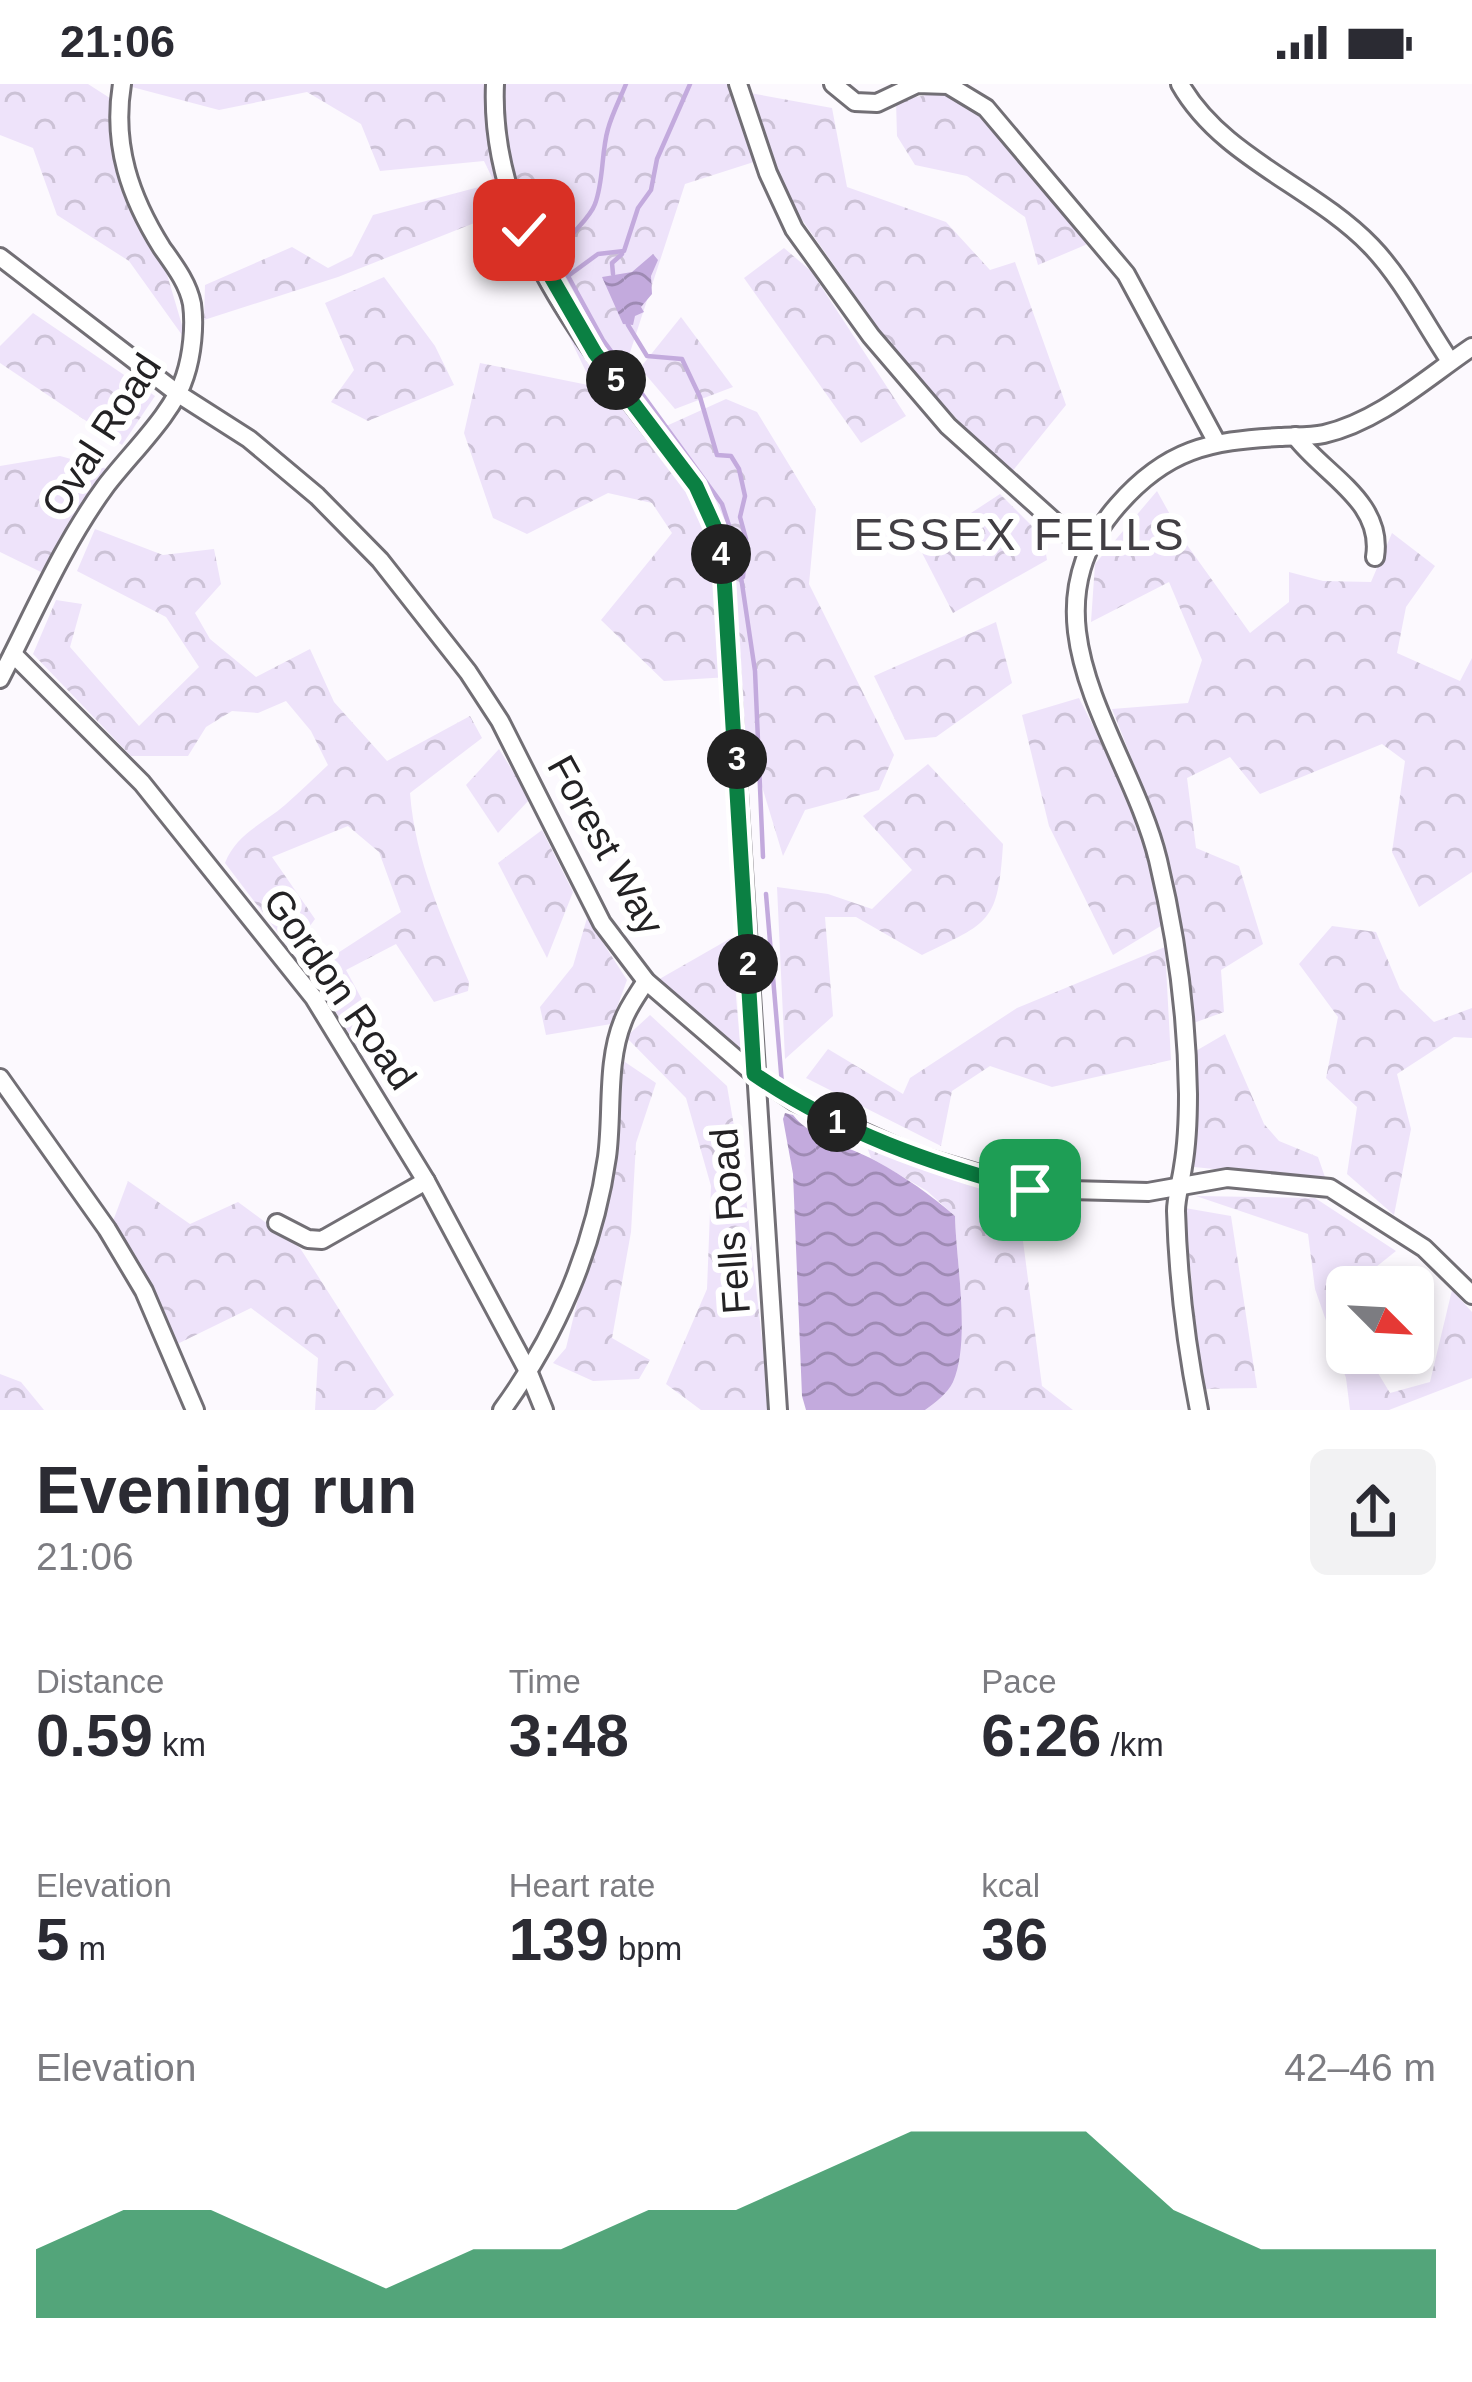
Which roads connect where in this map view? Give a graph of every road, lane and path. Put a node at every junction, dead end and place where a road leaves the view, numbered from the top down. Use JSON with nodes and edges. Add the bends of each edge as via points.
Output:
{"nodes":[{"id":1,"x":122,"y":84,"type":"edge"},
{"id":2,"x":495,"y":84,"type":"edge"},
{"id":3,"x":738,"y":84,"type":"edge"},
{"id":4,"x":833,"y":84,"type":"edge"},
{"id":5,"x":1180,"y":84,"type":"edge"},
{"id":6,"x":0,"y":257,"type":"edge"},
{"id":7,"x":1472,"y":347,"type":"edge"},
{"id":8,"x":1450,"y":362,"type":"junction"},
{"id":9,"x":177,"y":392,"type":"junction"},
{"id":10,"x":1295,"y":436,"type":"junction"},
{"id":11,"x":1216,"y":441,"type":"junction"},
{"id":12,"x":1088,"y":551,"type":"junction"},
{"id":13,"x":1375,"y":557,"type":"dead end"},
{"id":14,"x":13,"y":654,"type":"junction"},
{"id":15,"x":0,"y":679,"type":"edge"},
{"id":16,"x":646,"y":981,"type":"junction"},
{"id":17,"x":754,"y":1074,"type":"junction"},
{"id":18,"x":0,"y":1078,"type":"edge"},
{"id":19,"x":426,"y":1181,"type":"junction"},
{"id":20,"x":1180,"y":1184,"type":"junction"},
{"id":21,"x":277,"y":1222,"type":"dead end"},
{"id":22,"x":1472,"y":1295,"type":"edge"},
{"id":23,"x":530,"y":1373,"type":"junction"},
{"id":24,"x":195,"y":1410,"type":"edge"},
{"id":25,"x":502,"y":1410,"type":"edge"},
{"id":26,"x":544,"y":1410,"type":"edge"},
{"id":27,"x":778,"y":1410,"type":"edge"},
{"id":28,"x":1199,"y":1410,"type":"edge"}],
"edges":[{"from":1,"to":9,"type":"street","name":"Oval Road","via":[[119,126],[130,188],[191,303],[190,349]]},
{"from":2,"to":17,"type":"street","name":"Fells Road","via":[[502,175],[532,247],[595,353],[696,486],[721,550]]},
{"from":3,"to":12,"type":"street","via":[[794,229],[871,336],[948,426]]},
{"from":4,"to":11,"type":"street","via":[[855,102],[877,104],[917,84],[948,85],[986,108],[1126,274]]},
{"from":5,"to":8,"type":"street","via":[[1193,107],[1239,147],[1372,247]]},
{"from":6,"to":9,"type":"street","name":"Forest Way"},
{"from":7,"to":8,"type":"street"},
{"from":8,"to":10,"type":"street","via":[[1364,419]]},
{"from":9,"to":14,"type":"street","name":"Oval Road","via":[[104,488]]},
{"from":9,"to":16,"type":"street","name":"Forest Way","via":[[317,496],[425,614],[500,721],[602,923]]},
{"from":10,"to":11,"type":"street"},
{"from":10,"to":13,"type":"street","via":[[1349,485],[1377,542]]},
{"from":11,"to":12,"type":"street","via":[[1151,472]]},
{"from":12,"to":20,"type":"street","via":[[1074,614],[1079,655],[1142,810],[1170,913],[1188,1097]]},
{"from":14,"to":15,"type":"street","name":"Oval Road"},
{"from":14,"to":19,"type":"street","name":"Gordon Road","via":[[142,783],[265,932]]},
{"from":16,"to":17,"type":"street","name":"Forest Way"},
{"from":16,"to":23,"type":"street","via":[[615,1047],[596,1215]]},
{"from":17,"to":20,"type":"street","name":"Forest Way","via":[[794,1101],[912,1154],[1030,1190],[1148,1192]]},
{"from":17,"to":27,"type":"street","name":"Fells Road"},
{"from":18,"to":24,"type":"street","via":[[144,1291]]},
{"from":19,"to":21,"type":"street","via":[[322,1240]]},
{"from":19,"to":23,"type":"street","name":"Gordon Road"},
{"from":20,"to":22,"type":"street","name":"Forest Way","via":[[1227,1178],[1330,1187],[1424,1247]]},
{"from":20,"to":28,"type":"street","via":[[1181,1277]]},
{"from":23,"to":25,"type":"street"},
{"from":23,"to":26,"type":"street","name":"Gordon Road"}]}
